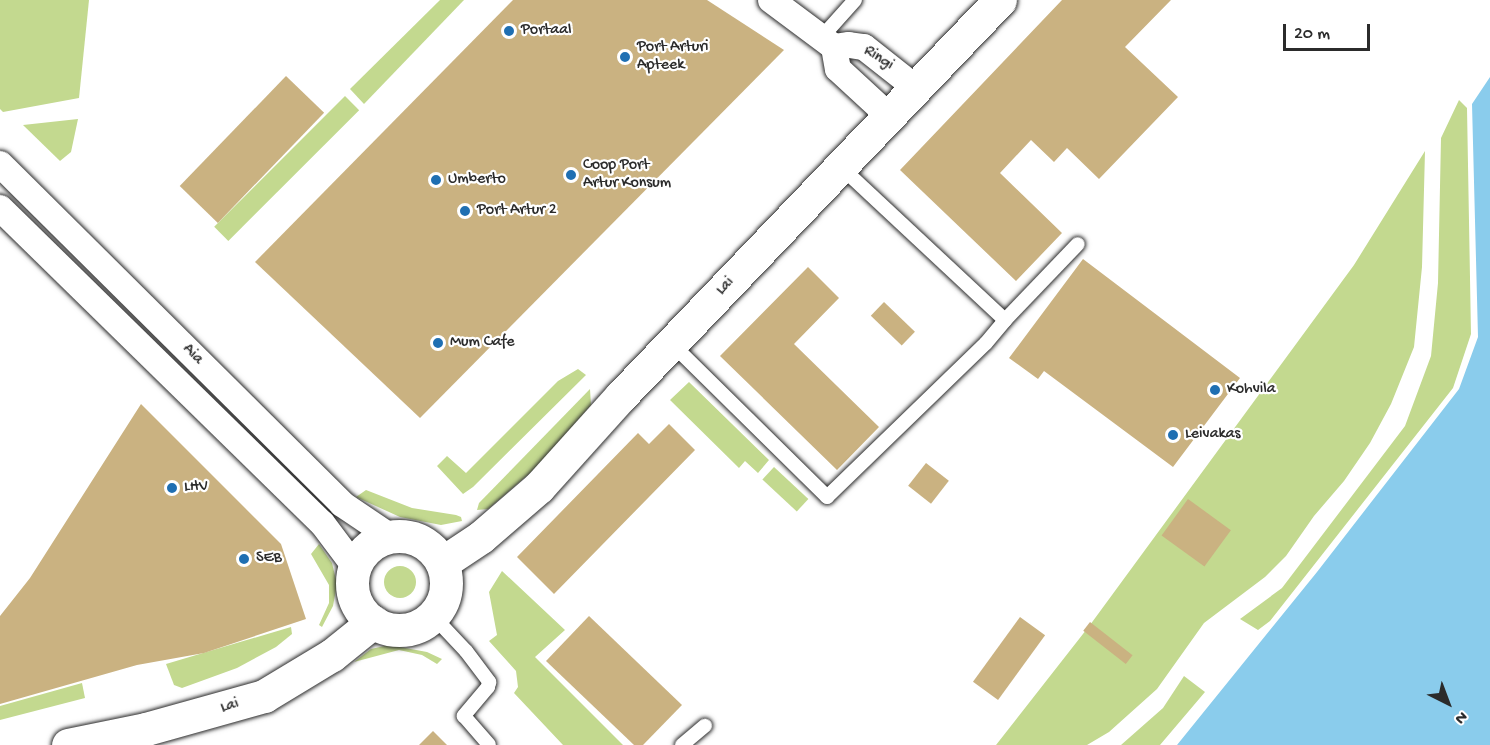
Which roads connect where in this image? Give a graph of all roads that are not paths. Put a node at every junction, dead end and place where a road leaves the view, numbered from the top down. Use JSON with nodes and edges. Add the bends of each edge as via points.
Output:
{"nodes":[{"id":1,"x":771,"y":0,"type":"edge"},
{"id":2,"x":855,"y":0,"type":"edge"},
{"id":3,"x":1000,"y":0,"type":"edge"},
{"id":4,"x":828,"y":42,"type":"junction"},
{"id":5,"x":916,"y":88,"type":"junction"},
{"id":6,"x":890,"y":116,"type":"junction"},
{"id":7,"x":0,"y":164,"type":"edge"},
{"id":8,"x":841,"y":167,"type":"junction"},
{"id":9,"x":4,"y":219,"type":"edge"},
{"id":10,"x":1078,"y":244,"type":"dead end"},
{"id":11,"x":1005,"y":320,"type":"junction"},
{"id":12,"x":672,"y":344,"type":"junction"},
{"id":13,"x":391,"y":537,"type":"junction"},
{"id":14,"x":442,"y":563,"type":"junction"},
{"id":15,"x":355,"y":567,"type":"junction"},
{"id":16,"x":433,"y":616,"type":"junction"},
{"id":17,"x":373,"y":622,"type":"junction"},
{"id":18,"x":705,"y":726,"type":"dead end"},
{"id":19,"x":68,"y":745,"type":"edge"},
{"id":20,"x":489,"y":745,"type":"edge"},
{"id":21,"x":682,"y":745,"type":"edge"}],
"edges":[{"from":1,"to":4,"type":"street"},
{"from":2,"to":4,"type":"lane"},
{"from":3,"to":5,"type":"street","name":"Lai"},
{"from":4,"to":5,"type":"street","name":"Ringi","via":[[864,47]]},
{"from":4,"to":6,"type":"street","name":"Ringi","via":[[838,69]]},
{"from":5,"to":6,"type":"street","name":"Lai"},
{"from":6,"to":8,"type":"street","name":"Lai"},
{"from":7,"to":13,"type":"street","name":"Aia","via":[[342,504]]},
{"from":8,"to":11,"type":"lane"},
{"from":8,"to":12,"type":"street","name":"Lai"},
{"from":9,"to":15,"type":"street","name":"Aia","via":[[322,523]]},
{"from":10,"to":11,"type":"lane"},
{"from":11,"to":12,"type":"lane","via":[[827,497]]},
{"from":12,"to":14,"type":"street","name":"Lai","via":[[539,487],[482,537]]},
{"from":13,"to":14,"type":"street","via":[[404,536],[426,544]]},
{"from":13,"to":15,"type":"street","via":[[369,547]]},
{"from":14,"to":16,"type":"street","via":[[446,591]]},
{"from":15,"to":17,"type":"street","via":[[352,579],[357,603]]},
{"from":16,"to":17,"type":"street","via":[[410,629],[384,628]]},
{"from":16,"to":20,"type":"lane","via":[[489,682],[464,716]]},
{"from":17,"to":19,"type":"street","name":"Lai","via":[[332,655],[264,696],[169,723]]},
{"from":18,"to":21,"type":"lane"}]}
